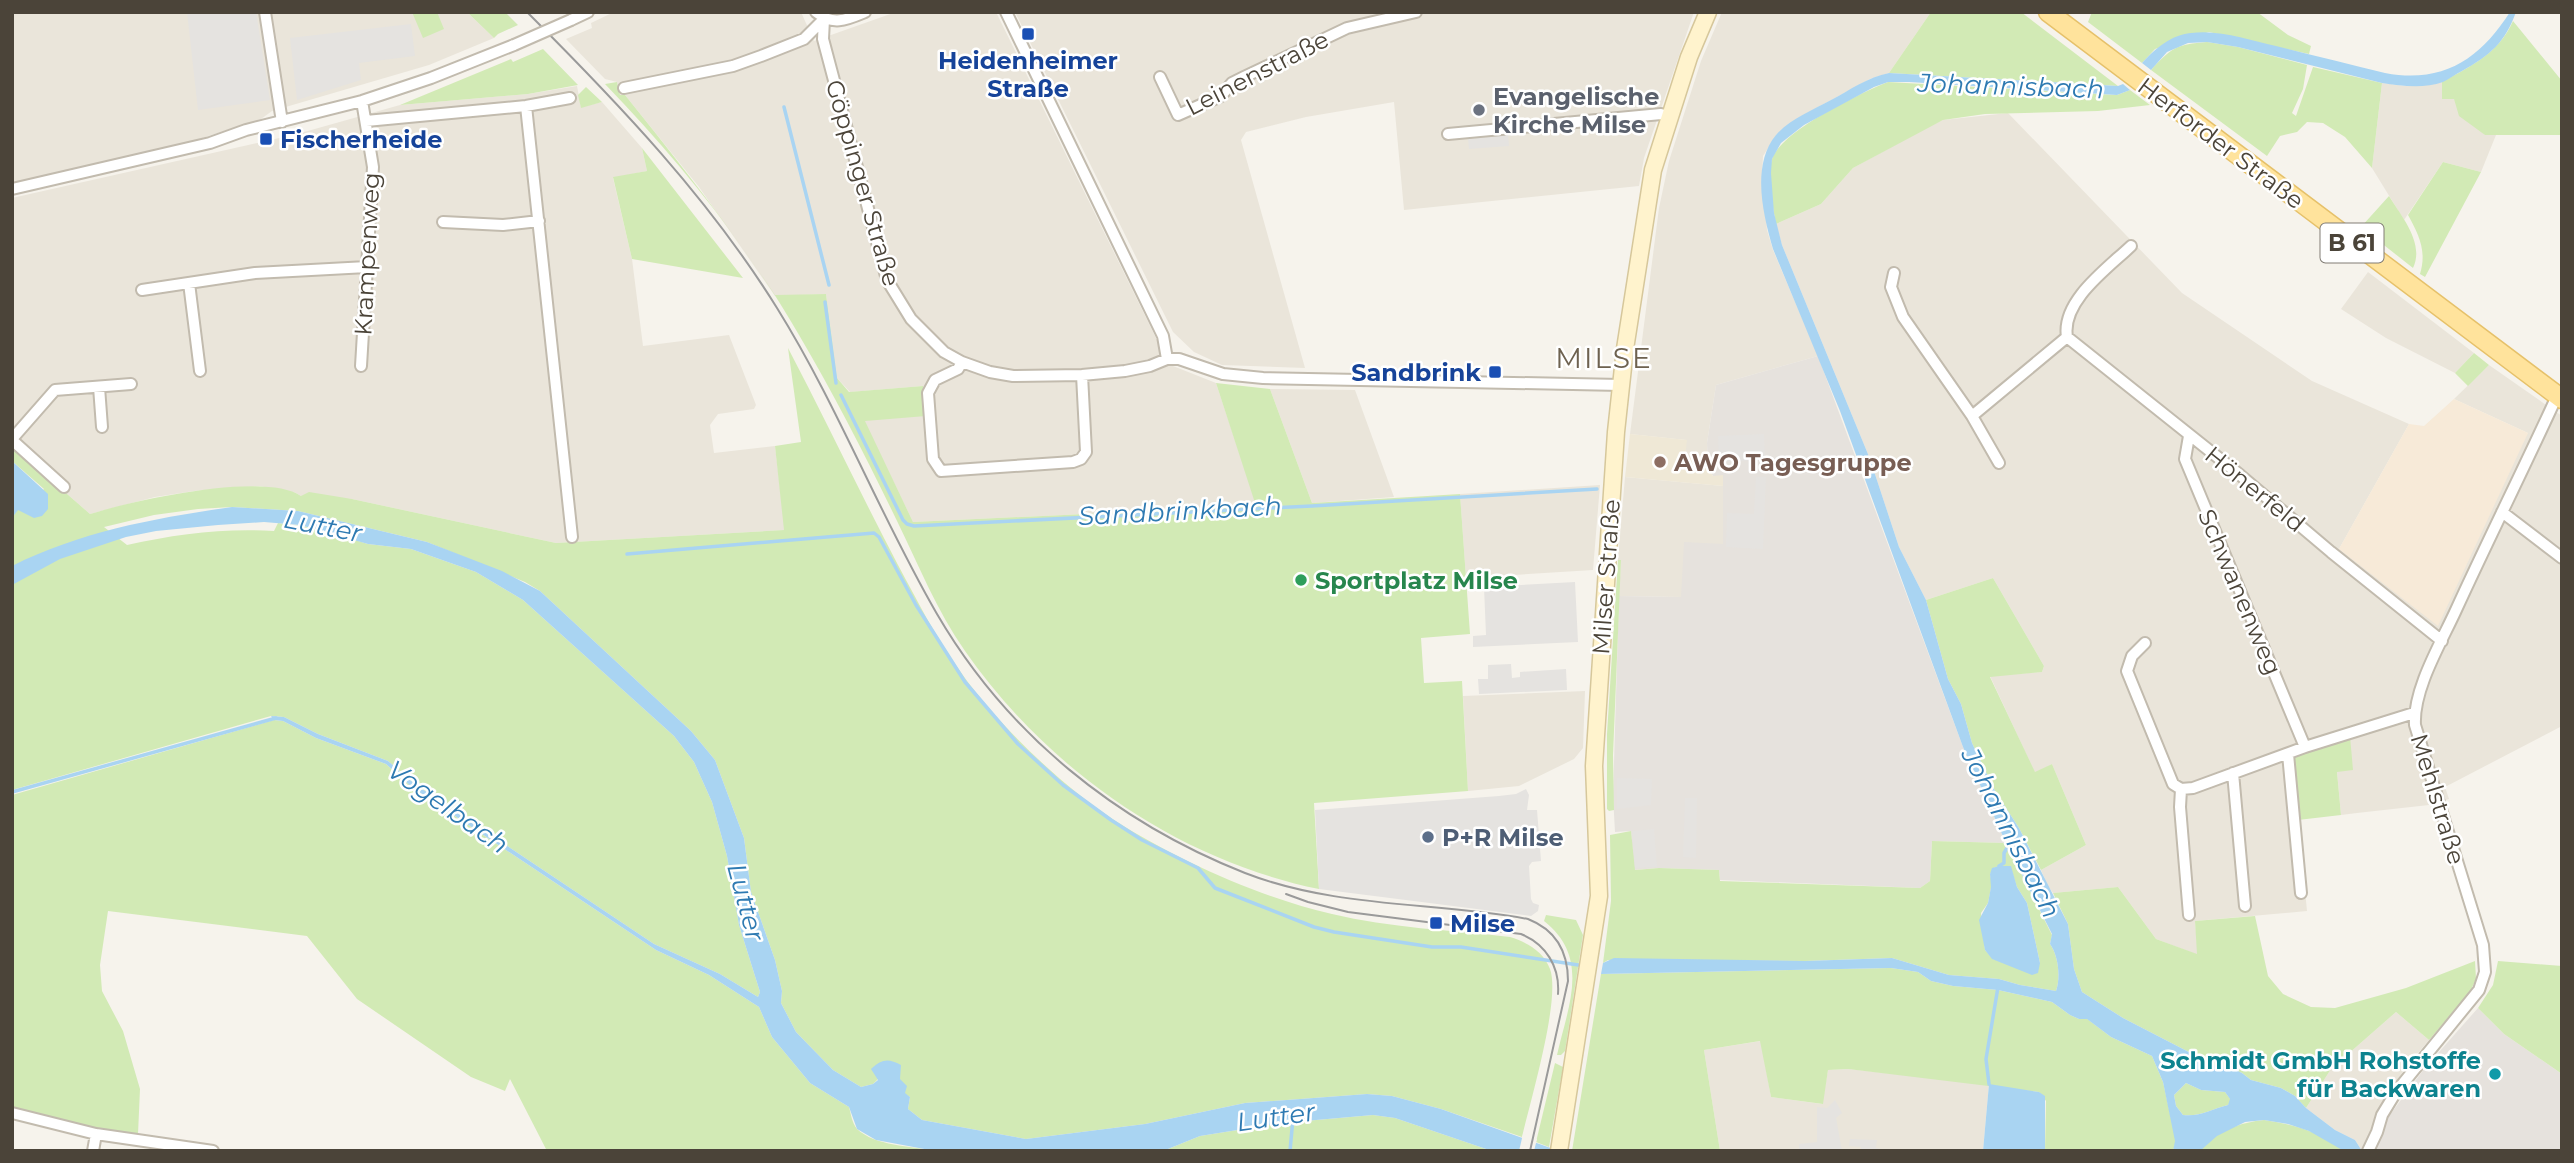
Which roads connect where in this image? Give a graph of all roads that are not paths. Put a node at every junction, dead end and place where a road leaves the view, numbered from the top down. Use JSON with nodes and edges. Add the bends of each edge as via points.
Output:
{"nodes":[{"id":1,"x":265,"y":12,"type":"edge"},
{"id":2,"x":588,"y":12,"type":"edge"},
{"id":3,"x":865,"y":12,"type":"edge"},
{"id":4,"x":1006,"y":12,"type":"edge"},
{"id":5,"x":1416,"y":12,"type":"edge"},
{"id":6,"x":1708,"y":12,"type":"edge"},
{"id":7,"x":2048,"y":12,"type":"edge"},
{"id":8,"x":820,"y":16,"type":"edge"},
{"id":9,"x":1160,"y":77,"type":"dead end"},
{"id":10,"x":624,"y":88,"type":"dead end"},
{"id":11,"x":570,"y":99,"type":"dead end"},
{"id":12,"x":362,"y":101,"type":"junction"},
{"id":13,"x":526,"y":106,"type":"junction"},
{"id":14,"x":1669,"y":116,"type":"junction"},
{"id":15,"x":366,"y":121,"type":"junction"},
{"id":16,"x":282,"y":122,"type":"junction"},
{"id":17,"x":1448,"y":134,"type":"dead end"},
{"id":18,"x":12,"y":189,"type":"edge"},
{"id":19,"x":539,"y":221,"type":"junction"},
{"id":20,"x":443,"y":222,"type":"dead end"},
{"id":21,"x":2131,"y":246,"type":"dead end"},
{"id":22,"x":367,"y":267,"type":"junction"},
{"id":23,"x":1894,"y":272,"type":"dead end"},
{"id":24,"x":189,"y":283,"type":"junction"},
{"id":25,"x":142,"y":290,"type":"dead end"},
{"id":26,"x":2067,"y":337,"type":"junction"},
{"id":27,"x":1167,"y":359,"type":"junction"},
{"id":28,"x":962,"y":362,"type":"junction"},
{"id":29,"x":361,"y":366,"type":"dead end"},
{"id":30,"x":200,"y":371,"type":"dead end"},
{"id":31,"x":1082,"y":375,"type":"junction"},
{"id":32,"x":131,"y":384,"type":"dead end"},
{"id":33,"x":1621,"y":385,"type":"junction"},
{"id":34,"x":99,"y":387,"type":"junction"},
{"id":35,"x":2559,"y":398,"type":"edge"},
{"id":36,"x":1972,"y":416,"type":"junction"},
{"id":37,"x":102,"y":427,"type":"dead end"},
{"id":38,"x":2189,"y":436,"type":"junction"},
{"id":39,"x":12,"y":439,"type":"edge"},
{"id":40,"x":1999,"y":463,"type":"dead end"},
{"id":41,"x":64,"y":487,"type":"dead end"},
{"id":42,"x":2501,"y":512,"type":"junction"},
{"id":43,"x":572,"y":537,"type":"dead end"},
{"id":44,"x":2562,"y":558,"type":"edge"},
{"id":45,"x":2442,"y":641,"type":"junction"},
{"id":46,"x":2146,"y":643,"type":"dead end"},
{"id":47,"x":2414,"y":713,"type":"junction"},
{"id":48,"x":2305,"y":747,"type":"junction"},
{"id":49,"x":2288,"y":754,"type":"junction"},
{"id":50,"x":2233,"y":773,"type":"junction"},
{"id":51,"x":2181,"y":789,"type":"junction"},
{"id":52,"x":2301,"y":893,"type":"dead end"},
{"id":53,"x":2245,"y":906,"type":"dead end"},
{"id":54,"x":2189,"y":915,"type":"dead end"},
{"id":55,"x":12,"y":1112,"type":"edge"},
{"id":56,"x":96,"y":1135,"type":"junction"},
{"id":57,"x":1560,"y":1143,"type":"edge"},
{"id":58,"x":2370,"y":1147,"type":"edge"},
{"id":59,"x":93,"y":1151,"type":"edge"},
{"id":60,"x":213,"y":1151,"type":"edge"}],
"edges":[{"from":1,"to":16,"type":"street"},
{"from":2,"to":12,"type":"street","bridge":true,"via":[[443,74]]},
{"from":3,"to":8,"type":"street","via":[[835,22]]},
{"from":4,"to":27,"type":"street","via":[[1163,336]]},
{"from":5,"to":9,"type":"street","name":"Leinenstraße","via":[[1347,28],[1232,83],[1221,96],[1178,115]]},
{"from":6,"to":14,"type":"main road","name":"Milser Straße"},
{"from":7,"to":35,"type":"main road","name":"Herforder Straße","number":"B 61"},
{"from":8,"to":10,"type":"street","via":[[804,39],[761,56]]},
{"from":8,"to":28,"type":"street","name":"Göppinger Straße","via":[[887,280],[911,320],[944,352]]},
{"from":11,"to":13,"type":"street"},
{"from":12,"to":15,"type":"street","name":"Krampenweg"},
{"from":12,"to":16,"type":"street"},
{"from":13,"to":15,"type":"street"},
{"from":13,"to":19,"type":"street"},
{"from":14,"to":17,"type":"street"},
{"from":14,"to":33,"type":"main road","name":"Milser Straße","via":[[1649,187]]},
{"from":15,"to":22,"type":"street","name":"Krampenweg","via":[[373,167]]},
{"from":16,"to":18,"type":"street"},
{"from":19,"to":20,"type":"street","via":[[503,225]]},
{"from":19,"to":43,"type":"street"},
{"from":21,"to":26,"type":"street","via":[[2076,298]]},
{"from":22,"to":24,"type":"street"},
{"from":22,"to":29,"type":"street","name":"Krampenweg"},
{"from":23,"to":36,"type":"street","via":[[1891,287],[1903,317]]},
{"from":24,"to":25,"type":"street"},
{"from":24,"to":30,"type":"street"},
{"from":26,"to":36,"type":"street"},
{"from":26,"to":38,"type":"street","name":"Hönerfeld"},
{"from":27,"to":31,"type":"street","name":"Göppinger Straße","via":[[1125,371]]},
{"from":27,"to":33,"type":"street","via":[[1223,374],[1263,377]]},
{"from":28,"to":31,"type":"street","name":"Göppinger Straße","via":[[1013,376]]},
{"from":28,"to":31,"type":"street","via":[[958,369],[934,380],[928,393],[933,459],[942,471],[1081,459],[1086,452]]},
{"from":32,"to":34,"type":"street"},
{"from":33,"to":57,"type":"main road","name":"Milser Straße","via":[[1594,766],[1600,878]]},
{"from":34,"to":37,"type":"street"},
{"from":34,"to":39,"type":"street","via":[[55,390]]},
{"from":35,"to":42,"type":"street","name":"Mehlstraße"},
{"from":36,"to":40,"type":"street"},
{"from":38,"to":45,"type":"street","name":"Hönerfeld"},
{"from":38,"to":48,"type":"street","name":"Schwanenweg","via":[[2185,459]]},
{"from":39,"to":41,"type":"street"},
{"from":42,"to":44,"type":"street"},
{"from":42,"to":45,"type":"street","name":"Mehlstraße"},
{"from":45,"to":47,"type":"street","name":"Mehlstraße"},
{"from":46,"to":51,"type":"street","via":[[2132,656],[2127,671],[2173,784]]},
{"from":47,"to":48,"type":"street"},
{"from":47,"to":58,"type":"street","name":"Mehlstraße","via":[[2483,944],[2485,972],[2479,990],[2385,1108]]},
{"from":48,"to":49,"type":"street"},
{"from":49,"to":50,"type":"street"},
{"from":49,"to":52,"type":"street"},
{"from":50,"to":51,"type":"street"},
{"from":50,"to":53,"type":"street"},
{"from":51,"to":54,"type":"street"},
{"from":55,"to":56,"type":"street"},
{"from":56,"to":59,"type":"street"},
{"from":56,"to":60,"type":"street"}]}
